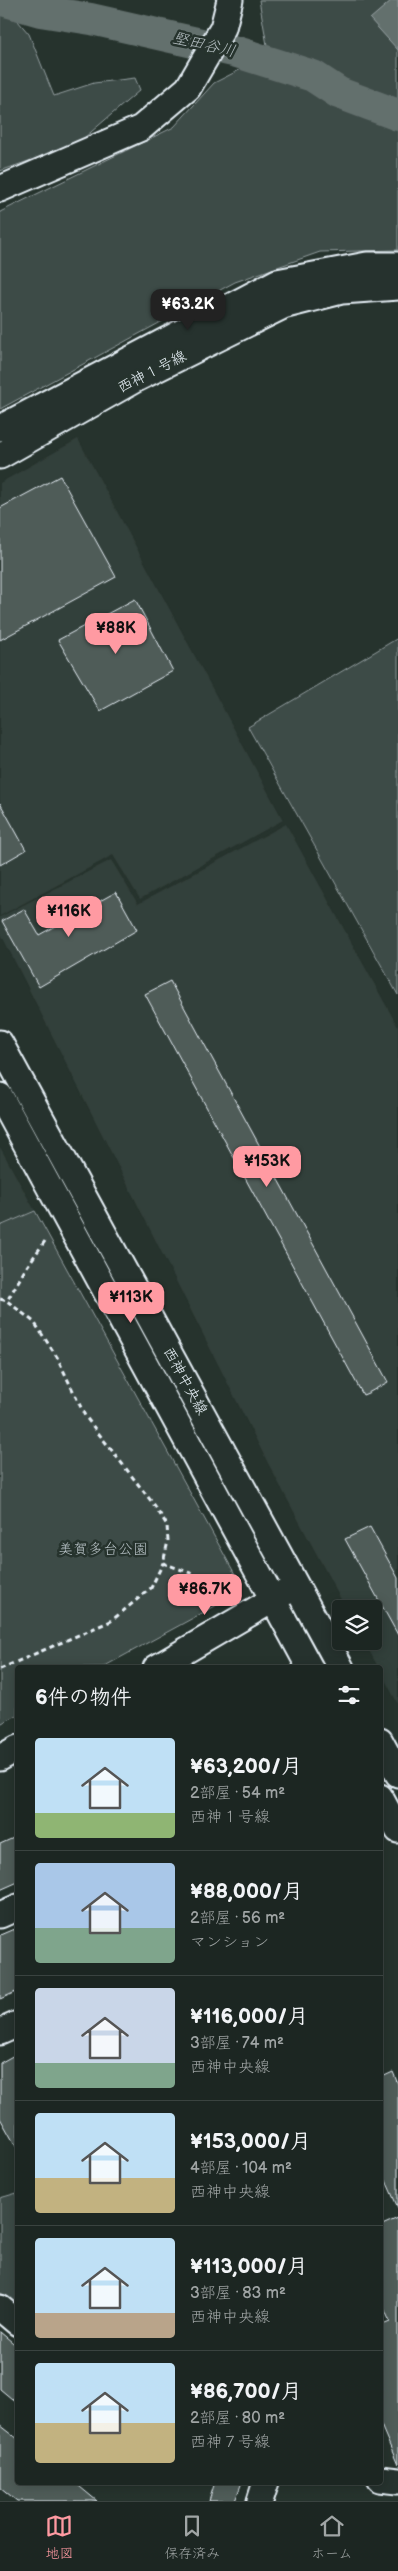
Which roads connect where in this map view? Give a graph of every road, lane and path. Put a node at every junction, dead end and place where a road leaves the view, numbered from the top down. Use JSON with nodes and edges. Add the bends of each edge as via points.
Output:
{"nodes":[{"id":1,"x":230,"y":0,"type":"edge"},
{"id":2,"x":0,"y":189,"type":"edge"},
{"id":3,"x":398,"y":265,"type":"edge"},
{"id":4,"x":398,"y":287,"type":"edge"},
{"id":5,"x":0,"y":428,"type":"edge"},
{"id":6,"x":0,"y":456,"type":"edge"},
{"id":7,"x":0,"y":1043,"type":"edge"},
{"id":8,"x":0,"y":1096,"type":"edge"},
{"id":9,"x":46,"y":1241,"type":"dead end"},
{"id":10,"x":0,"y":1299,"type":"edge"},
{"id":11,"x":7,"y":1301,"type":"junction"},
{"id":12,"x":163,"y":1563,"type":"junction"},
{"id":13,"x":226,"y":1586,"type":"dead end"},
{"id":14,"x":297,"y":1586,"type":"junction"},
{"id":15,"x":273,"y":1600,"type":"junction"},
{"id":16,"x":161,"y":1665,"type":"edge"},
{"id":17,"x":308,"y":1665,"type":"edge"},
{"id":18,"x":338,"y":1665,"type":"edge"},
{"id":19,"x":0,"y":1668,"type":"edge"},
{"id":20,"x":383,"y":1746,"type":"edge"},
{"id":21,"x":15,"y":1750,"type":"edge"},
{"id":22,"x":0,"y":1758,"type":"edge"},
{"id":23,"x":398,"y":1774,"type":"edge"},
{"id":24,"x":383,"y":1802,"type":"edge"},
{"id":25,"x":398,"y":1830,"type":"edge"},
{"id":26,"x":15,"y":1908,"type":"edge"},
{"id":27,"x":0,"y":1915,"type":"edge"},
{"id":28,"x":15,"y":2025,"type":"edge"},
{"id":29,"x":0,"y":2032,"type":"edge"},
{"id":30,"x":0,"y":2308,"type":"edge"},
{"id":31,"x":15,"y":2321,"type":"edge"},
{"id":32,"x":383,"y":2479,"type":"edge"},
{"id":33,"x":398,"y":2481,"type":"edge"},
{"id":34,"x":265,"y":2485,"type":"edge"},
{"id":35,"x":260,"y":2501,"type":"edge"}],
"edges":[{"from":1,"to":2,"type":"street","via":[[224,28],[188,88],[141,128]]},
{"from":3,"to":5,"type":"street","name":"西神１号線","via":[[367,265],[277,282]]},
{"from":4,"to":6,"type":"street","name":"西神１号線","via":[[342,291],[283,306],[136,379]]},
{"from":7,"to":14,"type":"street","name":"西神中央線"},
{"from":8,"to":15,"type":"street","name":"西神中央線"},
{"from":9,"to":11,"type":"path"},
{"from":10,"to":11,"type":"path"},
{"from":11,"to":12,"type":"path","via":[[34,1322],[57,1357],[85,1416],[167,1525],[168,1541]]},
{"from":12,"to":13,"type":"path"},
{"from":12,"to":19,"type":"path","via":[[151,1588],[111,1621]]},
{"from":14,"to":15,"type":"street"},
{"from":14,"to":18,"type":"street","name":"西神中央線"},
{"from":15,"to":16,"type":"street"},
{"from":15,"to":17,"type":"street","name":"西神中央線"},
{"from":20,"to":23,"type":"street"},
{"from":21,"to":22,"type":"street"},
{"from":24,"to":25,"type":"street"},
{"from":26,"to":27,"type":"street"},
{"from":28,"to":29,"type":"street"},
{"from":30,"to":31,"type":"street"},
{"from":32,"to":33,"type":"street"},
{"from":34,"to":35,"type":"street"}]}
